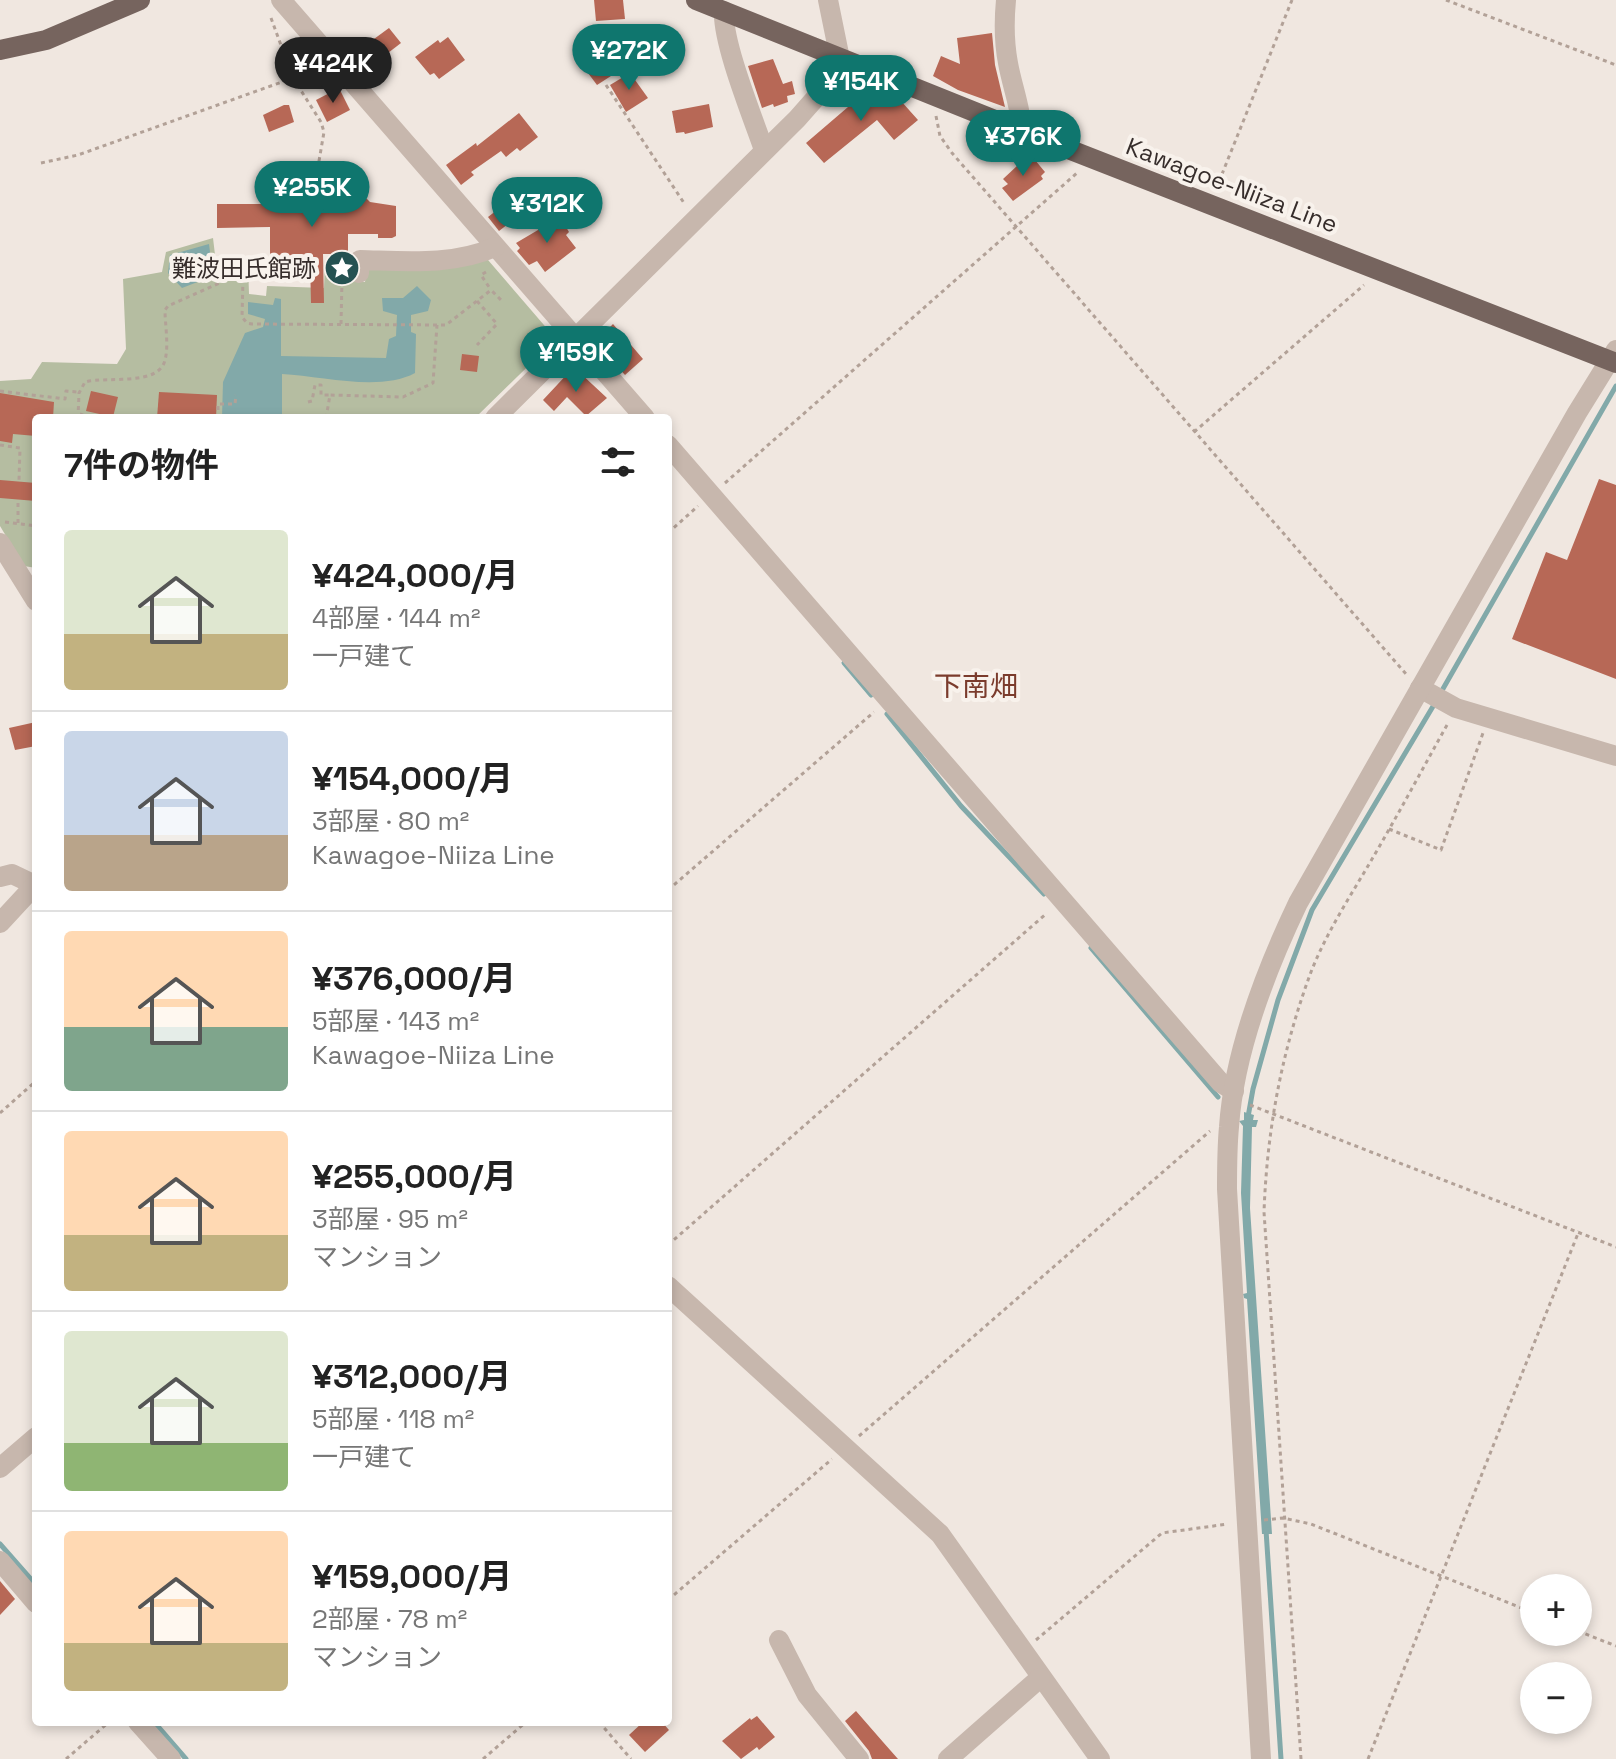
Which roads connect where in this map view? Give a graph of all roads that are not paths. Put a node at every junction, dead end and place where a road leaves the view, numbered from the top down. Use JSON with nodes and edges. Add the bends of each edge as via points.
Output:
{"nodes":[{"id":1,"x":140,"y":0,"type":"edge"},
{"id":2,"x":696,"y":0,"type":"edge"},
{"id":3,"x":828,"y":0,"type":"edge"},
{"id":4,"x":1006,"y":0,"type":"edge"},
{"id":5,"x":274,"y":5,"type":"edge"},
{"id":6,"x":724,"y":11,"type":"junction"},
{"id":7,"x":0,"y":50,"type":"edge"},
{"id":8,"x":840,"y":59,"type":"junction"},
{"id":9,"x":1022,"y":131,"type":"junction"},
{"id":10,"x":764,"y":150,"type":"junction"},
{"id":11,"x":495,"y":247,"type":"junction"},
{"id":12,"x":359,"y":273,"type":"dead end"},
{"id":13,"x":576,"y":338,"type":"junction"},
{"id":14,"x":1614,"y":359,"type":"edge"},
{"id":15,"x":499,"y":414,"type":"edge"},
{"id":16,"x":642,"y":414,"type":"edge"},
{"id":17,"x":672,"y":450,"type":"edge"},
{"id":18,"x":0,"y":543,"type":"edge"},
{"id":19,"x":32,"y":595,"type":"edge"},
{"id":20,"x":1423,"y":690,"type":"junction"},
{"id":21,"x":1616,"y":756,"type":"edge"},
{"id":22,"x":0,"y":877,"type":"edge"},
{"id":23,"x":32,"y":883,"type":"edge"},
{"id":24,"x":32,"y":887,"type":"edge"},
{"id":25,"x":0,"y":923,"type":"edge"},
{"id":26,"x":1233,"y":1095,"type":"junction"},
{"id":27,"x":672,"y":1290,"type":"edge"},
{"id":28,"x":32,"y":1440,"type":"edge"},
{"id":29,"x":0,"y":1468,"type":"edge"},
{"id":30,"x":0,"y":1561,"type":"edge"},
{"id":31,"x":32,"y":1598,"type":"edge"},
{"id":32,"x":779,"y":1640,"type":"dead end"},
{"id":33,"x":1040,"y":1678,"type":"junction"},
{"id":34,"x":142,"y":1726,"type":"edge"},
{"id":35,"x":171,"y":1759,"type":"edge"},
{"id":36,"x":859,"y":1759,"type":"edge"},
{"id":37,"x":948,"y":1759,"type":"edge"},
{"id":38,"x":1100,"y":1759,"type":"edge"},
{"id":39,"x":1261,"y":1759,"type":"edge"}],
"edges":[{"from":1,"to":7,"type":"main road","via":[[46,40]]},
{"from":2,"to":6,"type":"main road","name":"Kawagoe-Niiza Line"},
{"from":3,"to":8,"type":"street"},
{"from":4,"to":9,"type":"street","via":[[1008,63]]},
{"from":5,"to":11,"type":"street"},
{"from":6,"to":8,"type":"main road","name":"Kawagoe-Niiza Line"},
{"from":6,"to":10,"type":"street","via":[[726,34]]},
{"from":8,"to":9,"type":"main road","name":"Kawagoe-Niiza Line"},
{"from":8,"to":10,"type":"street","via":[[827,85]]},
{"from":9,"to":14,"type":"main road","name":"Kawagoe-Niiza Line"},
{"from":10,"to":13,"type":"street"},
{"from":11,"to":12,"type":"street","via":[[475,256],[360,260]]},
{"from":11,"to":13,"type":"street"},
{"from":13,"to":15,"type":"street"},
{"from":13,"to":16,"type":"street"},
{"from":14,"to":20,"type":"street","via":[[1577,413]]},
{"from":17,"to":26,"type":"street"},
{"from":18,"to":19,"type":"street"},
{"from":20,"to":21,"type":"street","via":[[1452,706]]},
{"from":20,"to":26,"type":"street","via":[[1283,934]]},
{"from":22,"to":23,"type":"street","via":[[12,874]]},
{"from":24,"to":25,"type":"street"},
{"from":26,"to":39,"type":"street","via":[[1227,1189]]},
{"from":27,"to":33,"type":"street","via":[[940,1534]]},
{"from":28,"to":29,"type":"street"},
{"from":30,"to":31,"type":"street"},
{"from":32,"to":36,"type":"street","via":[[807,1695]]},
{"from":33,"to":37,"type":"street"},
{"from":33,"to":38,"type":"street"},
{"from":34,"to":35,"type":"street"}]}
